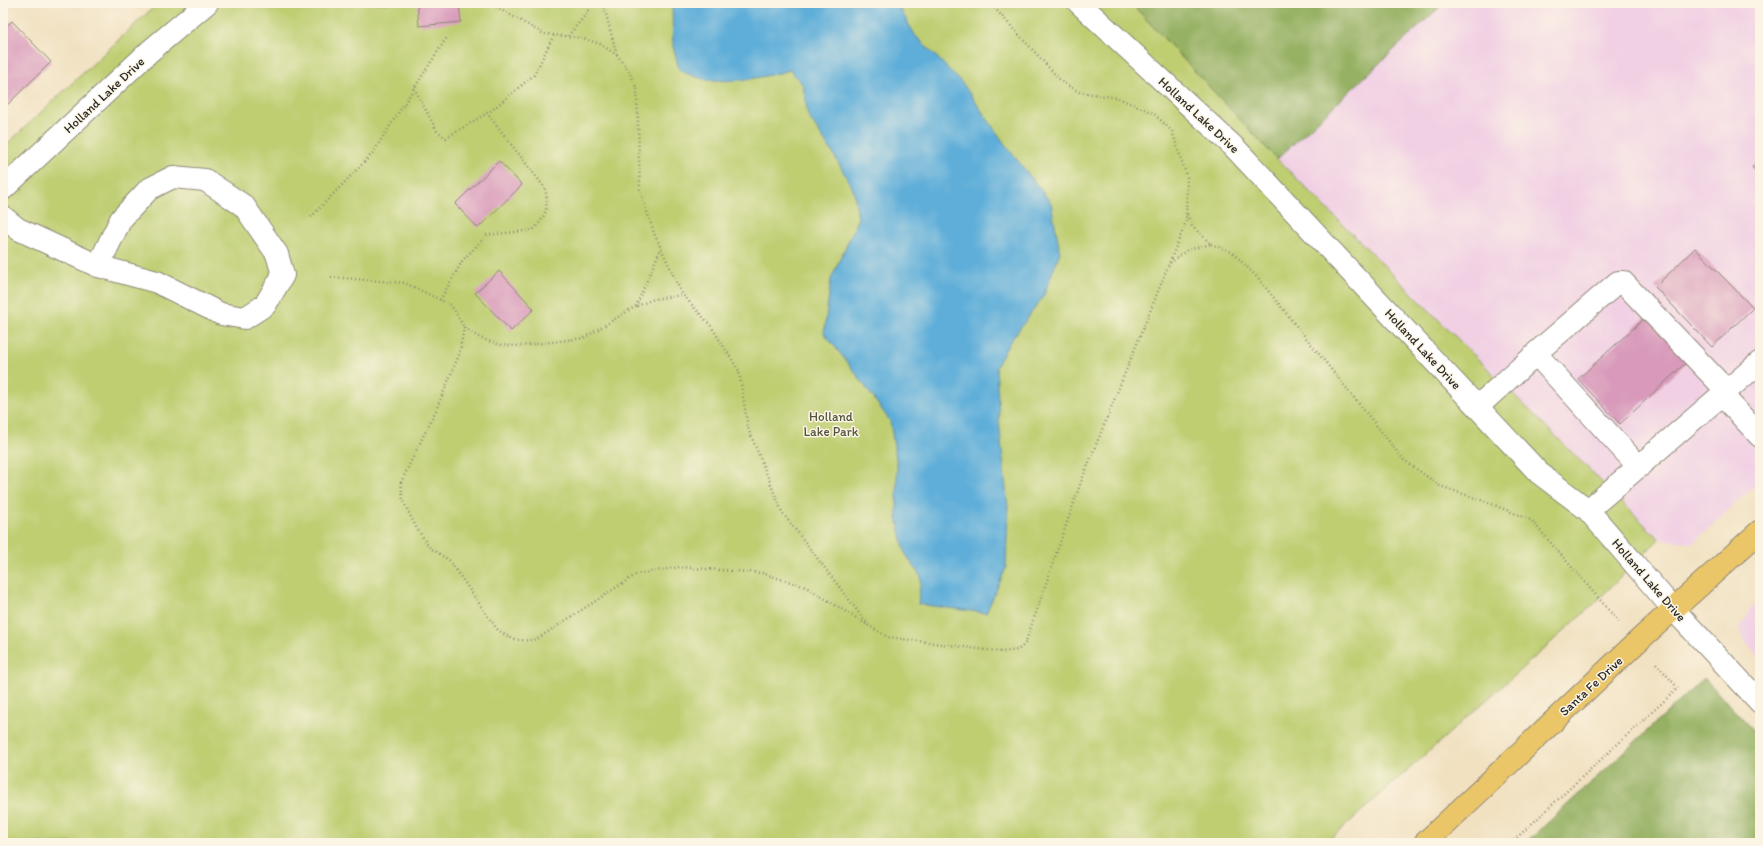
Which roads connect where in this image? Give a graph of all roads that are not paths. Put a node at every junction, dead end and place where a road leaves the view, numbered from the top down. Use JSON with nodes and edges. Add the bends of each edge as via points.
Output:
{"nodes":[{"id":1,"x":207,"y":3,"type":"edge"},
{"id":2,"x":1079,"y":3,"type":"edge"},
{"id":3,"x":3,"y":190,"type":"edge"},
{"id":4,"x":3,"y":217,"type":"edge"},
{"id":5,"x":98,"y":266,"type":"junction"},
{"id":6,"x":1536,"y":354,"type":"junction"},
{"id":7,"x":1760,"y":362,"type":"edge"},
{"id":8,"x":1724,"y":393,"type":"junction"},
{"id":9,"x":1477,"y":407,"type":"junction"},
{"id":10,"x":1760,"y":436,"type":"edge"},
{"id":11,"x":1639,"y":467,"type":"junction"},
{"id":12,"x":1588,"y":510,"type":"junction"},
{"id":13,"x":1760,"y":531,"type":"edge"},
{"id":14,"x":1674,"y":610,"type":"junction"},
{"id":15,"x":1760,"y":702,"type":"edge"},
{"id":16,"x":1425,"y":843,"type":"edge"}],
"edges":[{"from":1,"to":3,"type":"street","name":"Holland Lake Drive","via":[[150,52]]},
{"from":2,"to":9,"type":"street","name":"Holland Lake Drive","via":[[1234,148]]},
{"from":4,"to":5,"type":"street","via":[[18,230]]},
{"from":5,"to":5,"type":"street","via":[[157,282],[221,314],[245,318],[266,305],[283,275],[277,254],[244,206],[205,180],[173,177],[149,188],[121,219]]},
{"from":6,"to":8,"type":"street","via":[[1618,282],[1623,282]]},
{"from":6,"to":9,"type":"street"},
{"from":6,"to":11,"type":"street"},
{"from":7,"to":8,"type":"street"},
{"from":8,"to":10,"type":"street"},
{"from":8,"to":11,"type":"street"},
{"from":9,"to":12,"type":"street","name":"Holland Lake Drive","via":[[1539,473]]},
{"from":11,"to":12,"type":"street"},
{"from":12,"to":14,"type":"street","name":"Holland Lake Drive"},
{"from":13,"to":14,"type":"main road","name":"Santa Fe Drive"},
{"from":14,"to":15,"type":"street","name":"Holland Lake Drive"},
{"from":14,"to":16,"type":"main road","name":"Santa Fe Drive"}]}
